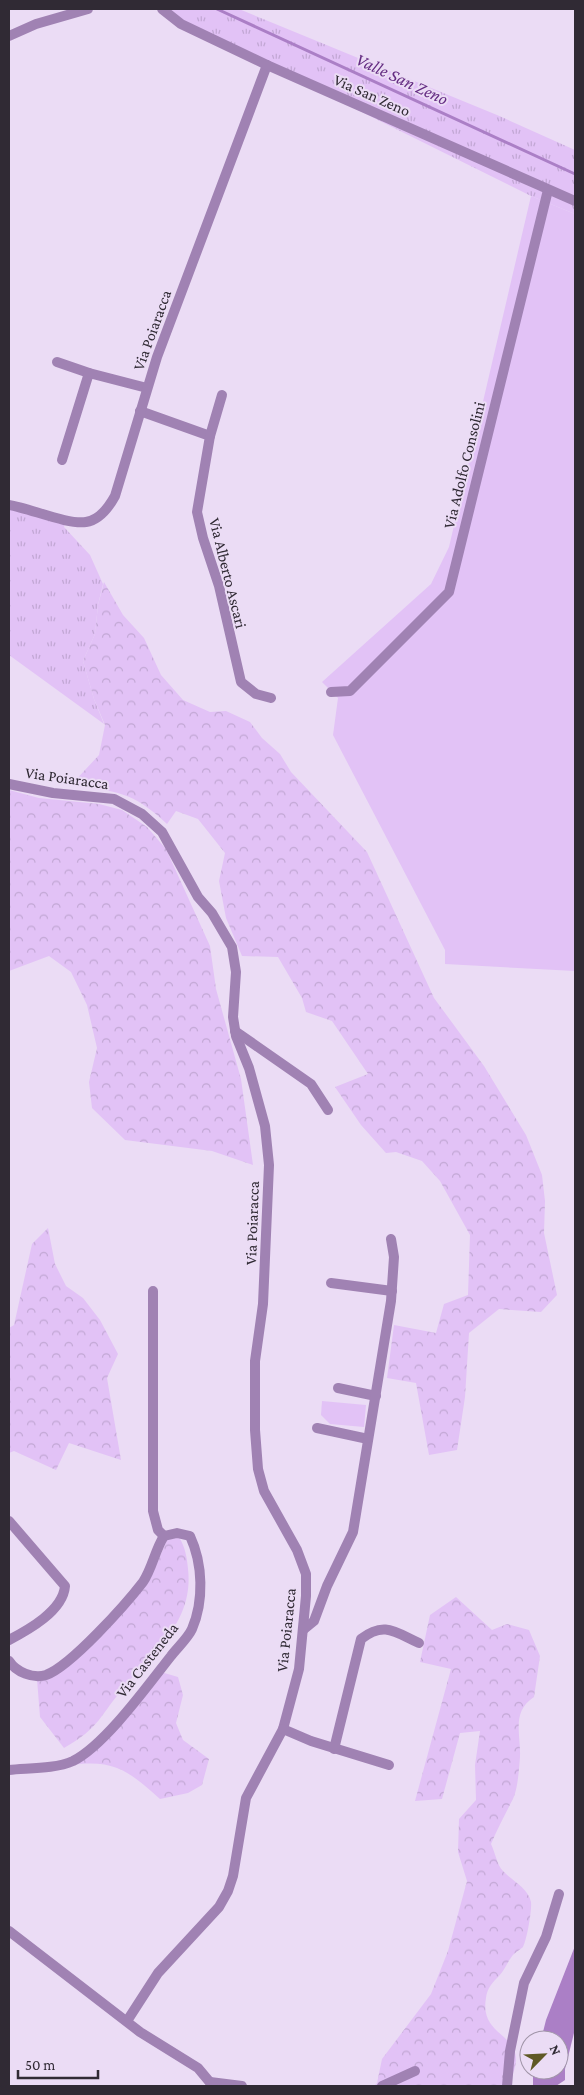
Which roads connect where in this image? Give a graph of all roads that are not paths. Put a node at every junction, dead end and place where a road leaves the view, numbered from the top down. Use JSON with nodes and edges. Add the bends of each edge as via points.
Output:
{"nodes":[{"id":1,"x":88,"y":9,"type":"edge"},
{"id":2,"x":162,"y":9,"type":"edge"},
{"id":3,"x":9,"y":36,"type":"edge"},
{"id":4,"x":267,"y":65,"type":"junction"},
{"id":5,"x":548,"y":190,"type":"junction"},
{"id":6,"x":575,"y":201,"type":"edge"},
{"id":7,"x":57,"y":362,"type":"dead end"},
{"id":8,"x":89,"y":373,"type":"junction"},
{"id":9,"x":147,"y":388,"type":"junction"},
{"id":10,"x":222,"y":395,"type":"dead end"},
{"id":11,"x":140,"y":411,"type":"junction"},
{"id":12,"x":210,"y":436,"type":"junction"},
{"id":13,"x":62,"y":460,"type":"dead end"},
{"id":14,"x":9,"y":505,"type":"edge"},
{"id":15,"x":330,"y":692,"type":"dead end"},
{"id":16,"x":272,"y":698,"type":"dead end"},
{"id":17,"x":9,"y":784,"type":"edge"},
{"id":18,"x":235,"y":1030,"type":"junction"},
{"id":19,"x":328,"y":1110,"type":"dead end"},
{"id":20,"x":391,"y":1239,"type":"dead end"},
{"id":21,"x":332,"y":1283,"type":"dead end"},
{"id":22,"x":153,"y":1291,"type":"dead end"},
{"id":23,"x":392,"y":1291,"type":"junction"},
{"id":24,"x":338,"y":1388,"type":"dead end"},
{"id":25,"x":376,"y":1396,"type":"junction"},
{"id":26,"x":318,"y":1428,"type":"dead end"},
{"id":27,"x":368,"y":1439,"type":"junction"},
{"id":28,"x":9,"y":1521,"type":"edge"},
{"id":29,"x":164,"y":1536,"type":"junction"},
{"id":30,"x":303,"y":1630,"type":"junction"},
{"id":31,"x":9,"y":1640,"type":"edge"},
{"id":32,"x":419,"y":1643,"type":"dead end"},
{"id":33,"x":9,"y":1661,"type":"edge"},
{"id":34,"x":283,"y":1729,"type":"junction"},
{"id":35,"x":334,"y":1749,"type":"junction"},
{"id":36,"x":389,"y":1765,"type":"dead end"},
{"id":37,"x":9,"y":1770,"type":"edge"},
{"id":38,"x":559,"y":1894,"type":"dead end"},
{"id":39,"x":9,"y":1931,"type":"edge"},
{"id":40,"x":127,"y":2021,"type":"junction"},
{"id":41,"x":415,"y":2071,"type":"dead end"},
{"id":42,"x":212,"y":2084,"type":"edge"},
{"id":43,"x":242,"y":2086,"type":"edge"},
{"id":44,"x":382,"y":2086,"type":"edge"},
{"id":45,"x":508,"y":2086,"type":"edge"}],
"edges":[{"from":1,"to":3,"type":"street","via":[[36,24]]},
{"from":2,"to":4,"type":"street","name":"Via San Zeno","via":[[182,24]]},
{"from":4,"to":5,"type":"street","name":"Via San Zeno"},
{"from":4,"to":9,"type":"street","name":"Via Poiaracca"},
{"from":5,"to":6,"type":"street","name":"Via San Zeno"},
{"from":5,"to":15,"type":"street","name":"Via Adolfo Consolini","via":[[449,592],[350,691]]},
{"from":7,"to":8,"type":"street"},
{"from":8,"to":9,"type":"street"},
{"from":8,"to":13,"type":"street"},
{"from":9,"to":11,"type":"street","name":"Via Poiaracca"},
{"from":10,"to":12,"type":"street","name":"Via Alberto Ascari"},
{"from":11,"to":12,"type":"street"},
{"from":11,"to":14,"type":"street","name":"Via Poiaracca","via":[[115,496],[106,510],[87,522],[75,522]]},
{"from":12,"to":16,"type":"street","name":"Via Alberto Ascari","via":[[198,512],[203,538],[219,586],[241,682],[256,694]]},
{"from":17,"to":18,"type":"street","name":"Via Poiaracca","via":[[53,793],[114,799],[142,814],[162,832],[198,897],[212,913],[232,948],[236,972]]},
{"from":18,"to":19,"type":"street","via":[[312,1084]]},
{"from":18,"to":30,"type":"street","name":"Via Poiaracca","via":[[265,1126],[269,1165],[263,1304],[255,1362],[258,1469],[264,1491],[297,1550],[306,1574]]},
{"from":20,"to":23,"type":"street","via":[[394,1257]]},
{"from":21,"to":23,"type":"street"},
{"from":22,"to":29,"type":"street","via":[[153,1511],[158,1530]]},
{"from":23,"to":25,"type":"street"},
{"from":24,"to":25,"type":"street"},
{"from":25,"to":27,"type":"street"},
{"from":26,"to":27,"type":"street"},
{"from":27,"to":30,"type":"street","via":[[353,1532],[314,1621]]},
{"from":28,"to":31,"type":"street","via":[[65,1586],[58,1605]]},
{"from":29,"to":33,"type":"street","via":[[144,1580],[57,1668],[45,1675],[29,1676],[12,1667]]},
{"from":29,"to":37,"type":"street","name":"Via Casteneda","via":[[177,1533],[190,1536],[196,1549],[200,1600],[191,1630],[135,1701],[91,1749],[71,1761]]},
{"from":30,"to":34,"type":"street","name":"Via Poiaracca","via":[[299,1669]]},
{"from":32,"to":35,"type":"street","via":[[386,1628],[372,1630],[361,1639]]},
{"from":34,"to":35,"type":"street"},
{"from":34,"to":40,"type":"street","name":"Via Poiaracca","via":[[246,1798],[228,1891],[219,1907],[158,1973]]},
{"from":35,"to":36,"type":"street"},
{"from":38,"to":45,"type":"street","via":[[546,1936],[524,1983],[510,2051]]},
{"from":39,"to":40,"type":"street"},
{"from":40,"to":42,"type":"street","via":[[198,2068]]},
{"from":41,"to":44,"type":"street"},
{"from":42,"to":43,"type":"street"}]}
